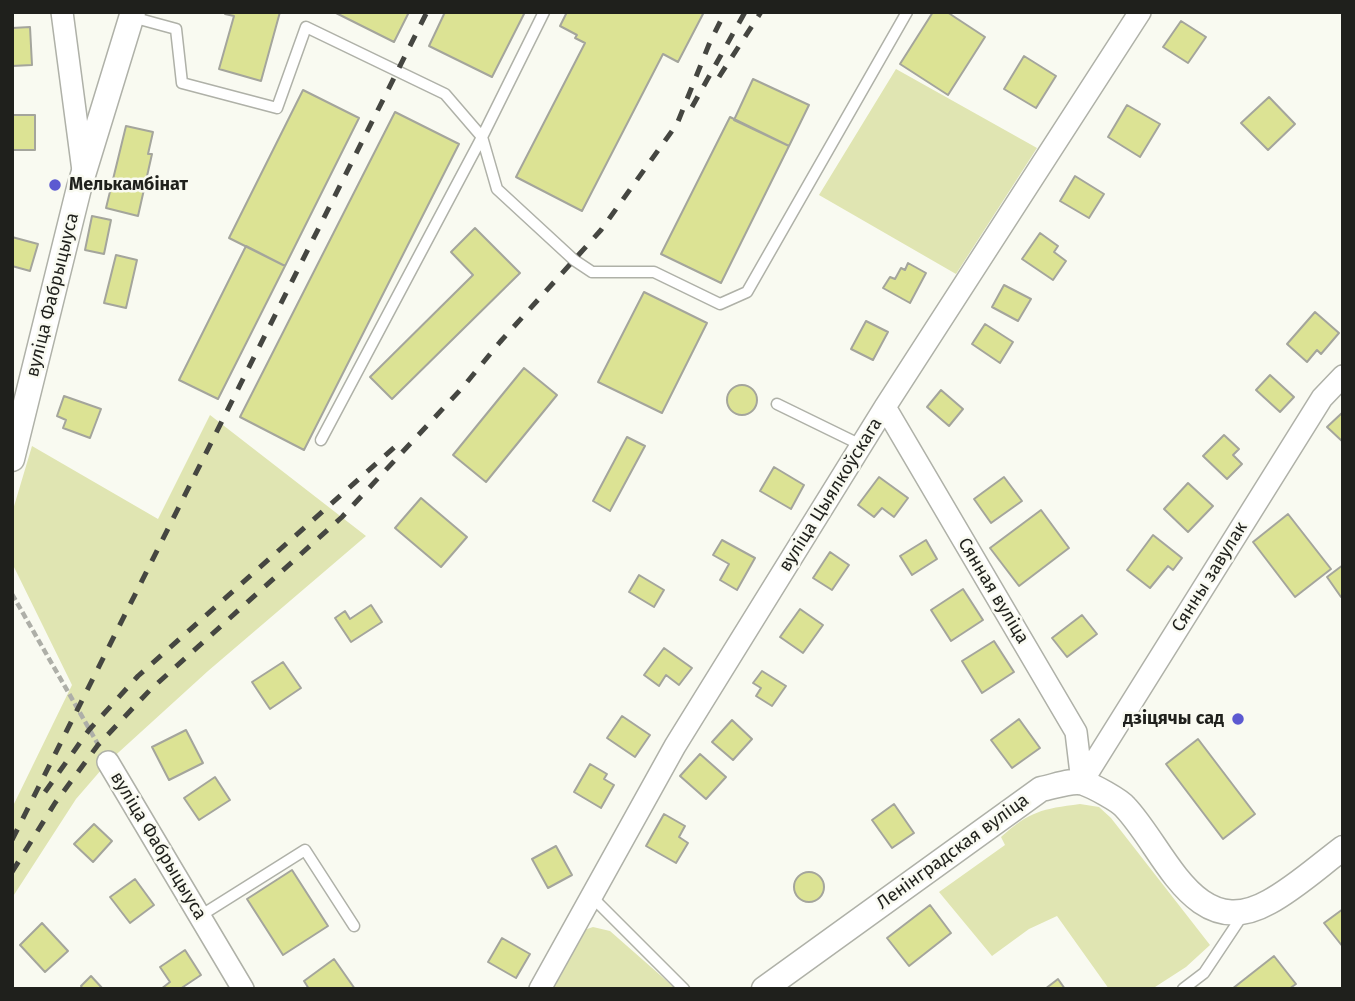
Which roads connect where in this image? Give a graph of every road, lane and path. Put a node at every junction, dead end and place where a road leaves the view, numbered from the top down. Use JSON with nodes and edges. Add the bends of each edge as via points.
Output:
{"nodes":[{"id":1,"x":62,"y":12,"type":"edge"},
{"id":2,"x":544,"y":12,"type":"edge"},
{"id":3,"x":907,"y":12,"type":"edge"},
{"id":4,"x":1140,"y":12,"type":"edge"},
{"id":5,"x":133,"y":15,"type":"edge"},
{"id":6,"x":482,"y":137,"type":"junction"},
{"id":7,"x":83,"y":171,"type":"junction"},
{"id":8,"x":1343,"y":376,"type":"edge"},
{"id":9,"x":777,"y":404,"type":"dead end"},
{"id":10,"x":885,"y":407,"type":"junction"},
{"id":11,"x":321,"y":440,"type":"dead end"},
{"id":12,"x":861,"y":445,"type":"junction"},
{"id":13,"x":12,"y":459,"type":"edge"},
{"id":14,"x":12,"y":594,"type":"edge"},
{"id":15,"x":108,"y":762,"type":"joint"},
{"id":16,"x":1082,"y":782,"type":"junction"},
{"id":17,"x":1343,"y":848,"type":"edge"},
{"id":18,"x":591,"y":896,"type":"junction"},
{"id":19,"x":1246,"y":910,"type":"junction"},
{"id":20,"x":200,"y":916,"type":"junction"},
{"id":21,"x":354,"y":926,"type":"dead end"},
{"id":22,"x":775,"y":985,"type":"edge"},
{"id":23,"x":243,"y":989,"type":"edge"},
{"id":24,"x":540,"y":989,"type":"edge"},
{"id":25,"x":684,"y":989,"type":"edge"},
{"id":26,"x":1183,"y":989,"type":"edge"}],
"edges":[{"from":1,"to":7,"type":"street"},
{"from":2,"to":6,"type":"lane"},
{"from":3,"to":6,"type":"lane","via":[[747,292],[720,304],[654,272],[592,272],[574,260],[498,189]]},
{"from":4,"to":10,"type":"street","name":"вуліца Цыялкоўскага"},
{"from":5,"to":6,"type":"lane","via":[[176,29],[182,83],[276,108],[306,27],[444,94]]},
{"from":5,"to":7,"type":"street","name":"вуліца Фабрыцыуса"},
{"from":6,"to":11,"type":"lane"},
{"from":7,"to":13,"type":"street","name":"вуліца Фабрыцыуса"},
{"from":8,"to":16,"type":"street","name":"Сянны завулак","via":[[1322,398]]},
{"from":9,"to":12,"type":"lane"},
{"from":10,"to":12,"type":"street","name":"вуліца Цыялкоўскага"},
{"from":10,"to":16,"type":"street","name":"Сянная вуліца","via":[[1076,732]]},
{"from":12,"to":18,"type":"street","name":"вуліца Цыялкоўскага","via":[[675,746]]},
{"from":14,"to":15,"type":"path","name":"вуліца Фабрыцыуса"},
{"from":15,"to":20,"type":"street","name":"вуліца Фабрыцыуса"},
{"from":16,"to":19,"type":"street","via":[[1124,805],[1184,888],[1202,904],[1223,912]]},
{"from":16,"to":22,"type":"street","name":"Ленінградская вуліца","via":[[1041,789]]},
{"from":17,"to":19,"type":"street","via":[[1268,902]]},
{"from":18,"to":24,"type":"street","name":"вуліца Цыялкоўскага"},
{"from":18,"to":25,"type":"lane"},
{"from":19,"to":26,"type":"lane","via":[[1204,973]]},
{"from":20,"to":21,"type":"lane","via":[[304,850]]},
{"from":20,"to":23,"type":"street","name":"вуліца Фабрыцыуса"}]}
